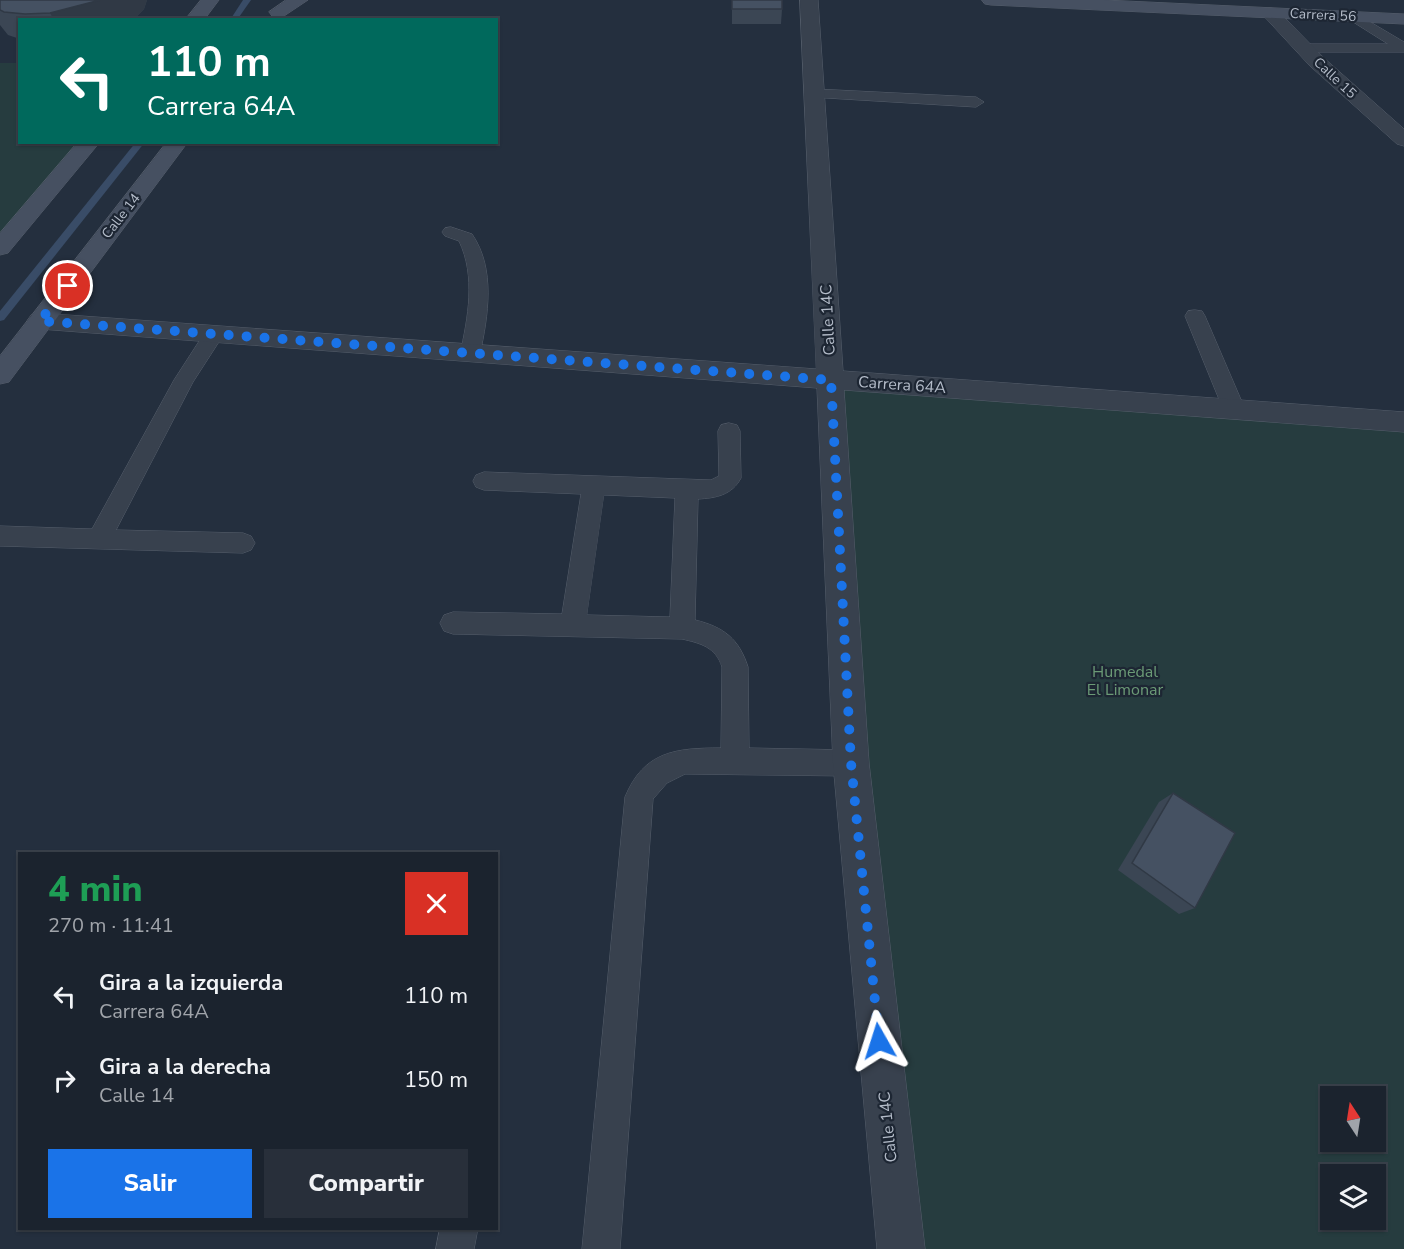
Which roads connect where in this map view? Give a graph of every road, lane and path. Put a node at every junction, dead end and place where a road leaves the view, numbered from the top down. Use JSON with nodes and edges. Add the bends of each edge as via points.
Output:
{"nodes":[{"id":1,"x":190,"y":0,"type":"edge"},
{"id":2,"x":210,"y":0,"type":"edge"},
{"id":3,"x":299,"y":0,"type":"edge"},
{"id":4,"x":809,"y":0,"type":"edge"},
{"id":5,"x":991,"y":0,"type":"edge"},
{"id":6,"x":279,"y":11,"type":"edge"},
{"id":7,"x":1270,"y":13,"type":"junction"},
{"id":8,"x":1355,"y":17,"type":"junction"},
{"id":9,"x":194,"y":18,"type":"edge"},
{"id":10,"x":196,"y":18,"type":"edge"},
{"id":11,"x":1404,"y":19,"type":"edge"},
{"id":12,"x":1304,"y":48,"type":"junction"},
{"id":13,"x":1404,"y":48,"type":"edge"},
{"id":14,"x":815,"y":94,"type":"junction"},
{"id":15,"x":976,"y":102,"type":"dead end"},
{"id":16,"x":1404,"y":140,"type":"edge"},
{"id":17,"x":88,"y":144,"type":"edge"},
{"id":18,"x":176,"y":144,"type":"edge"},
{"id":19,"x":451,"y":232,"type":"dead end"},
{"id":20,"x":0,"y":248,"type":"edge"},
{"id":21,"x":1195,"y":316,"type":"dead end"},
{"id":22,"x":40,"y":321,"type":"junction"},
{"id":23,"x":214,"y":334,"type":"junction"},
{"id":24,"x":470,"y":354,"type":"junction"},
{"id":25,"x":0,"y":375,"type":"edge"},
{"id":26,"x":831,"y":380,"type":"junction"},
{"id":27,"x":1234,"y":409,"type":"junction"},
{"id":28,"x":1404,"y":422,"type":"edge"},
{"id":29,"x":729,"y":431,"type":"dead end"},
{"id":30,"x":484,"y":480,"type":"dead end"},
{"id":31,"x":594,"y":486,"type":"junction"},
{"id":32,"x":687,"y":490,"type":"junction"},
{"id":33,"x":0,"y":536,"type":"edge"},
{"id":34,"x":99,"y":539,"type":"junction"},
{"id":35,"x":243,"y":543,"type":"dead end"},
{"id":36,"x":453,"y":623,"type":"dead end"},
{"id":37,"x":573,"y":626,"type":"junction"},
{"id":38,"x":682,"y":628,"type":"junction"},
{"id":39,"x":735,"y":762,"type":"junction"},
{"id":40,"x":851,"y":763,"type":"junction"},
{"id":41,"x":459,"y":1230,"type":"edge"},
{"id":42,"x":455,"y":1249,"type":"edge"},
{"id":43,"x":601,"y":1249,"type":"edge"},
{"id":44,"x":901,"y":1249,"type":"edge"}],
"edges":[{"from":1,"to":9,"type":"street"},
{"from":2,"to":10,"type":"street"},
{"from":3,"to":6,"type":"street"},
{"from":4,"to":14,"type":"street","name":"Calle 14C"},
{"from":5,"to":7,"type":"street","name":"Carrera 56"},
{"from":7,"to":8,"type":"street","name":"Carrera 56"},
{"from":7,"to":12,"type":"street","name":"Calle 15"},
{"from":8,"to":11,"type":"street","name":"Carrera 56"},
{"from":8,"to":13,"type":"lane"},
{"from":12,"to":13,"type":"lane"},
{"from":12,"to":16,"type":"street","name":"Calle 15"},
{"from":14,"to":15,"type":"lane"},
{"from":14,"to":26,"type":"street","name":"Calle 14C"},
{"from":17,"to":20,"type":"street"},
{"from":18,"to":22,"type":"street","name":"Calle 14"},
{"from":19,"to":24,"type":"lane","via":[[466,238],[475,256],[479,313]]},
{"from":21,"to":27,"type":"lane"},
{"from":22,"to":23,"type":"street","name":"Carrera 64A"},
{"from":22,"to":25,"type":"street","name":"Calle 14"},
{"from":23,"to":24,"type":"street","name":"Carrera 64A"},
{"from":23,"to":34,"type":"lane","via":[[184,380]]},
{"from":24,"to":26,"type":"street","name":"Carrera 64A"},
{"from":26,"to":27,"type":"street","name":"Carrera 64A"},
{"from":26,"to":40,"type":"street","name":"Calle 14C"},
{"from":27,"to":28,"type":"street","name":"Carrera 64A"},
{"from":29,"to":32,"type":"lane","via":[[728,482],[718,488]]},
{"from":30,"to":31,"type":"lane"},
{"from":31,"to":32,"type":"lane"},
{"from":31,"to":37,"type":"lane"},
{"from":32,"to":38,"type":"lane"},
{"from":33,"to":34,"type":"lane"},
{"from":34,"to":35,"type":"lane"},
{"from":36,"to":37,"type":"lane"},
{"from":37,"to":38,"type":"lane"},
{"from":38,"to":39,"type":"lane","via":[[709,633],[727,646],[733,656]]},
{"from":39,"to":40,"type":"lane"},
{"from":39,"to":43,"type":"lane","via":[[684,761],[669,765],[656,772],[639,798]]},
{"from":40,"to":44,"type":"street","name":"Calle 14C"},
{"from":41,"to":42,"type":"lane"}]}
